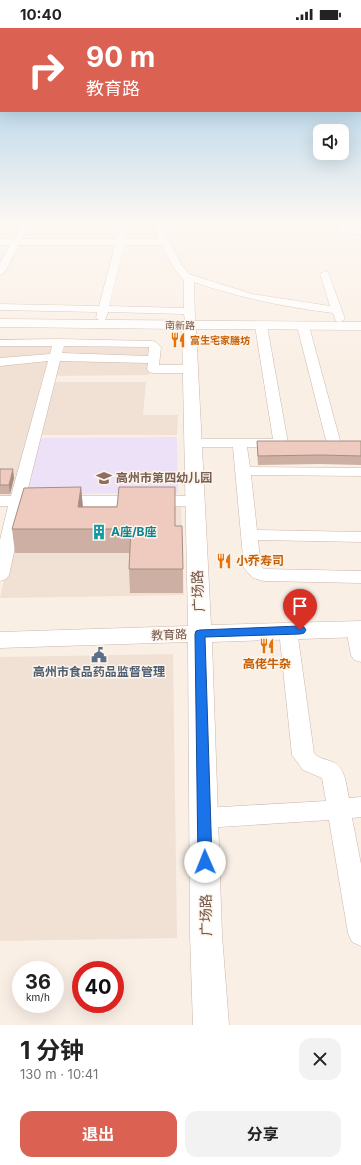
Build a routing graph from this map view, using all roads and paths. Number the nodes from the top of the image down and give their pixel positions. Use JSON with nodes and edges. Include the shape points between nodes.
{"nodes":[{"id":1,"x":113,"y":271,"type":"edge"},
{"id":2,"x":181,"y":271,"type":"edge"},
{"id":3,"x":325,"y":274,"type":"dead end"},
{"id":4,"x":186,"y":276,"type":"junction"},
{"id":5,"x":0,"y":307,"type":"edge"},
{"id":6,"x":103,"y":309,"type":"junction"},
{"id":7,"x":337,"y":310,"type":"junction"},
{"id":8,"x":190,"y":318,"type":"junction"},
{"id":9,"x":0,"y":323,"type":"edge"},
{"id":10,"x":100,"y":324,"type":"junction"},
{"id":11,"x":261,"y":326,"type":"junction"},
{"id":12,"x":303,"y":326,"type":"junction"},
{"id":13,"x":342,"y":326,"type":"junction"},
{"id":14,"x":361,"y":326,"type":"edge"},
{"id":15,"x":59,"y":342,"type":"junction"},
{"id":16,"x":0,"y":343,"type":"edge"},
{"id":17,"x":54,"y":358,"type":"junction"},
{"id":18,"x":153,"y":360,"type":"junction"},
{"id":19,"x":0,"y":362,"type":"edge"},
{"id":20,"x":191,"y":369,"type":"junction"},
{"id":21,"x":194,"y":443,"type":"junction"},
{"id":22,"x":240,"y":443,"type":"junction"},
{"id":23,"x":281,"y":443,"type":"junction"},
{"id":24,"x":295,"y":443,"type":"edge"},
{"id":25,"x":335,"y":444,"type":"edge"},
{"id":26,"x":243,"y":471,"type":"junction"},
{"id":27,"x":361,"y":472,"type":"edge"},
{"id":28,"x":0,"y":501,"type":"edge"},
{"id":29,"x":17,"y":501,"type":"junction"},
{"id":30,"x":194,"y":501,"type":"junction"},
{"id":31,"x":250,"y":535,"type":"junction"},
{"id":32,"x":361,"y":538,"type":"edge"},
{"id":33,"x":0,"y":575,"type":"edge"},
{"id":34,"x":361,"y":577,"type":"edge"},
{"id":35,"x":358,"y":629,"type":"edge"},
{"id":36,"x":288,"y":630,"type":"junction"},
{"id":37,"x":200,"y":634,"type":"junction"},
{"id":38,"x":0,"y":640,"type":"edge"},
{"id":39,"x":361,"y":655,"type":"edge"},
{"id":40,"x":361,"y":806,"type":"edge"},
{"id":41,"x":338,"y":809,"type":"junction"},
{"id":42,"x":204,"y":818,"type":"junction"},
{"id":43,"x":361,"y":933,"type":"edge"},
{"id":44,"x":211,"y":1025,"type":"edge"}],
"edges":[{"from":1,"to":6,"type":"street"},
{"from":2,"to":4,"type":"street"},
{"from":3,"to":7,"type":"street"},
{"from":4,"to":7,"type":"street","via":[[225,290]]},
{"from":4,"to":8,"type":"street","via":[[190,286]]},
{"from":5,"to":6,"type":"street"},
{"from":6,"to":8,"type":"street"},
{"from":6,"to":10,"type":"street"},
{"from":7,"to":13,"type":"street"},
{"from":8,"to":10,"type":"street","name":"南新路"},
{"from":8,"to":11,"type":"street","name":"南新路"},
{"from":8,"to":20,"type":"street","name":"广场路"},
{"from":9,"to":10,"type":"street","name":"南新路"},
{"from":11,"to":12,"type":"street","name":"南新路"},
{"from":11,"to":23,"type":"street"},
{"from":12,"to":13,"type":"street","name":"南新路"},
{"from":12,"to":25,"type":"street"},
{"from":13,"to":14,"type":"street","name":"南新路"},
{"from":15,"to":16,"type":"street"},
{"from":15,"to":17,"type":"street"},
{"from":15,"to":18,"type":"street","via":[[152,344],[155,347]]},
{"from":17,"to":18,"type":"street"},
{"from":17,"to":19,"type":"street"},
{"from":17,"to":29,"type":"street"},
{"from":18,"to":20,"type":"street","via":[[153,369]]},
{"from":20,"to":21,"type":"street","name":"广场路"},
{"from":21,"to":22,"type":"street"},
{"from":21,"to":30,"type":"street","name":"广场路"},
{"from":22,"to":23,"type":"street"},
{"from":22,"to":26,"type":"street"},
{"from":23,"to":24,"type":"street"},
{"from":26,"to":27,"type":"street"},
{"from":26,"to":31,"type":"street"},
{"from":28,"to":29,"type":"street"},
{"from":29,"to":30,"type":"street"},
{"from":29,"to":33,"type":"street"},
{"from":30,"to":37,"type":"street","name":"广场路"},
{"from":31,"to":32,"type":"street"},
{"from":31,"to":34,"type":"street","via":[[253,568],[259,574]]},
{"from":35,"to":36,"type":"street","name":"教育路"},
{"from":35,"to":39,"type":"street"},
{"from":36,"to":37,"type":"street","name":"教育路"},
{"from":36,"to":41,"type":"street","via":[[303,755],[311,765],[331,772]]},
{"from":37,"to":38,"type":"street","name":"教育路"},
{"from":37,"to":42,"type":"street","name":"广场路"},
{"from":40,"to":41,"type":"street"},
{"from":41,"to":42,"type":"street"},
{"from":41,"to":43,"type":"street"},
{"from":42,"to":44,"type":"street","name":"广场路"}]}
